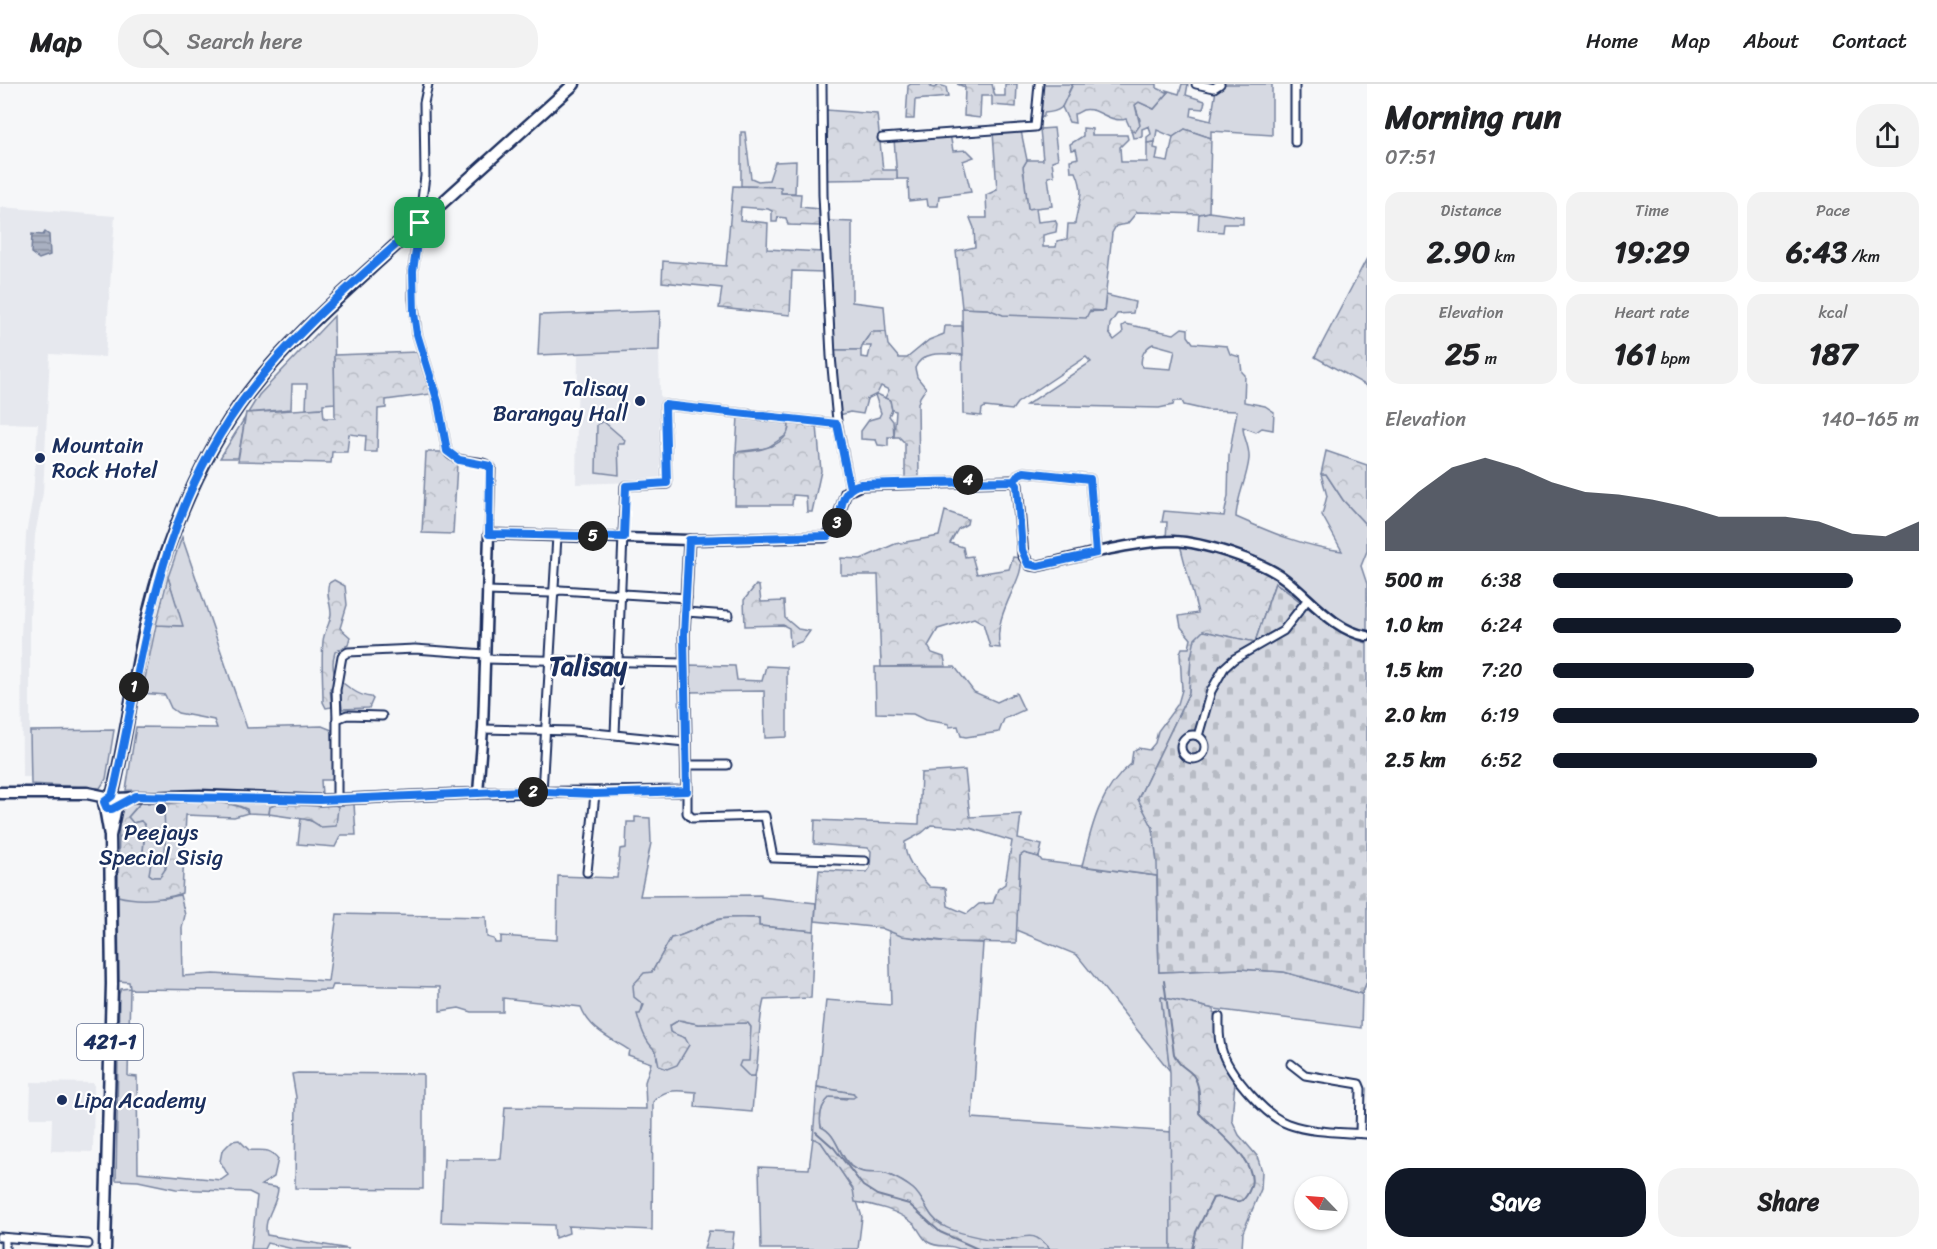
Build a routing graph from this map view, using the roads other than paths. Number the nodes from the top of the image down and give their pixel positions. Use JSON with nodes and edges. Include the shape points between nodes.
{"nodes":[{"id":1,"x":428,"y":84,"type":"edge"},
{"id":2,"x":574,"y":84,"type":"edge"},
{"id":3,"x":822,"y":84,"type":"edge"},
{"id":4,"x":1040,"y":84,"type":"edge"},
{"id":5,"x":1196,"y":84,"type":"edge"},
{"id":6,"x":1220,"y":84,"type":"edge"},
{"id":7,"x":1295,"y":84,"type":"edge"},
{"id":8,"x":882,"y":138,"type":"dead end"},
{"id":9,"x":1296,"y":141,"type":"dead end"},
{"id":10,"x":420,"y":223,"type":"junction"},
{"id":11,"x":837,"y":424,"type":"junction"},
{"id":12,"x":1014,"y":481,"type":"junction"},
{"id":13,"x":850,"y":488,"type":"junction"},
{"id":14,"x":489,"y":534,"type":"junction"},
{"id":15,"x":557,"y":536,"type":"junction"},
{"id":16,"x":624,"y":537,"type":"junction"},
{"id":17,"x":689,"y":540,"type":"junction"},
{"id":18,"x":1096,"y":553,"type":"junction"},
{"id":19,"x":487,"y":591,"type":"junction"},
{"id":20,"x":555,"y":592,"type":"junction"},
{"id":21,"x":621,"y":595,"type":"junction"},
{"id":22,"x":687,"y":598,"type":"junction"},
{"id":23,"x":1308,"y":599,"type":"junction"},
{"id":24,"x":686,"y":612,"type":"junction"},
{"id":25,"x":729,"y":615,"type":"dead end"},
{"id":26,"x":1367,"y":636,"type":"edge"},
{"id":27,"x":485,"y":656,"type":"junction"},
{"id":28,"x":551,"y":659,"type":"junction"},
{"id":29,"x":619,"y":662,"type":"junction"},
{"id":30,"x":684,"y":663,"type":"junction"},
{"id":31,"x":382,"y":716,"type":"dead end"},
{"id":32,"x":337,"y":719,"type":"junction"},
{"id":33,"x":483,"y":729,"type":"junction"},
{"id":34,"x":546,"y":730,"type":"junction"},
{"id":35,"x":615,"y":734,"type":"junction"},
{"id":36,"x":1198,"y":736,"type":"dead end"},
{"id":37,"x":685,"y":741,"type":"junction"},
{"id":38,"x":687,"y":765,"type":"junction"},
{"id":39,"x":727,"y":765,"type":"dead end"},
{"id":40,"x":687,"y":791,"type":"junction"},
{"id":41,"x":542,"y":792,"type":"junction"},
{"id":42,"x":0,"y":793,"type":"edge"},
{"id":43,"x":478,"y":793,"type":"junction"},
{"id":44,"x":595,"y":794,"type":"junction"},
{"id":45,"x":337,"y":799,"type":"junction"},
{"id":46,"x":111,"y":802,"type":"junction"},
{"id":47,"x":865,"y":861,"type":"dead end"},
{"id":48,"x":587,"y":872,"type":"dead end"},
{"id":49,"x":1219,"y":1017,"type":"dead end"},
{"id":50,"x":1291,"y":1064,"type":"dead end"},
{"id":51,"x":1363,"y":1133,"type":"edge"},
{"id":52,"x":3,"y":1238,"type":"edge"},
{"id":53,"x":36,"y":1240,"type":"junction"},
{"id":54,"x":88,"y":1244,"type":"dead end"},
{"id":55,"x":69,"y":1246,"type":"edge"},
{"id":56,"x":4,"y":1249,"type":"edge"},
{"id":57,"x":36,"y":1249,"type":"edge"},
{"id":58,"x":105,"y":1249,"type":"edge"}],
"edges":[{"from":1,"to":10,"type":"street"},
{"from":2,"to":10,"type":"main road"},
{"from":3,"to":11,"type":"street","via":[[823,195]]},
{"from":4,"to":8,"type":"street","via":[[1035,127]]},
{"from":5,"to":6,"type":"street","via":[[1212,88]]},
{"from":7,"to":9,"type":"street"},
{"from":10,"to":14,"type":"street","via":[[413,278],[417,334],[438,402],[447,451],[459,460],[490,466]]},
{"from":10,"to":46,"type":"main road","via":[[327,308],[269,368],[206,460],[175,530],[151,602]]},
{"from":11,"to":13,"type":"street"},
{"from":11,"to":16,"type":"street","via":[[665,405],[667,483],[626,486]]},
{"from":12,"to":13,"type":"street","via":[[861,484]]},
{"from":12,"to":18,"type":"street","via":[[1024,472],[1090,479]]},
{"from":12,"to":18,"type":"street","via":[[1023,555],[1028,564],[1038,566]]},
{"from":13,"to":17,"type":"street","via":[[835,528],[828,536]]},
{"from":14,"to":15,"type":"street"},
{"from":14,"to":19,"type":"street"},
{"from":15,"to":16,"type":"street"},
{"from":15,"to":20,"type":"street"},
{"from":16,"to":17,"type":"street"},
{"from":16,"to":21,"type":"street"},
{"from":17,"to":22,"type":"street"},
{"from":18,"to":23,"type":"street","via":[[1164,542],[1191,543],[1268,568]]},
{"from":19,"to":20,"type":"street"},
{"from":19,"to":27,"type":"street"},
{"from":20,"to":21,"type":"street"},
{"from":20,"to":28,"type":"street"},
{"from":21,"to":22,"type":"street"},
{"from":21,"to":29,"type":"street"},
{"from":22,"to":24,"type":"street"},
{"from":23,"to":26,"type":"street","via":[[1346,629]]},
{"from":23,"to":36,"type":"street","via":[[1283,631],[1224,668],[1211,691]]},
{"from":24,"to":25,"type":"street"},
{"from":24,"to":30,"type":"street"},
{"from":27,"to":28,"type":"street"},
{"from":27,"to":32,"type":"street","via":[[415,649],[348,652],[342,656],[336,690]]},
{"from":27,"to":33,"type":"street"},
{"from":28,"to":29,"type":"street"},
{"from":28,"to":34,"type":"street"},
{"from":29,"to":30,"type":"street"},
{"from":29,"to":35,"type":"street"},
{"from":30,"to":37,"type":"street"},
{"from":31,"to":32,"type":"street"},
{"from":32,"to":45,"type":"street"},
{"from":33,"to":34,"type":"street"},
{"from":33,"to":43,"type":"street"},
{"from":34,"to":35,"type":"street"},
{"from":34,"to":41,"type":"street"},
{"from":35,"to":37,"type":"street"},
{"from":37,"to":38,"type":"street"},
{"from":38,"to":39,"type":"street"},
{"from":38,"to":40,"type":"street"},
{"from":40,"to":44,"type":"street"},
{"from":40,"to":47,"type":"street","via":[[687,813],[692,818],[765,816],[773,858]]},
{"from":41,"to":43,"type":"street"},
{"from":41,"to":44,"type":"street"},
{"from":42,"to":46,"type":"main road","via":[[78,794]]},
{"from":43,"to":45,"type":"street"},
{"from":44,"to":48,"type":"street"},
{"from":45,"to":46,"type":"street","via":[[136,796]]},
{"from":46,"to":58,"type":"main road","number":"421-1"},
{"from":49,"to":51,"type":"street","via":[[1220,1044],[1228,1065],[1276,1116],[1290,1125]]},
{"from":50,"to":51,"type":"street","via":[[1305,1075],[1359,1084]]},
{"from":52,"to":53,"type":"street"},
{"from":52,"to":56,"type":"street"},
{"from":53,"to":55,"type":"street"},
{"from":53,"to":57,"type":"street"},
{"from":54,"to":55,"type":"street"}]}
